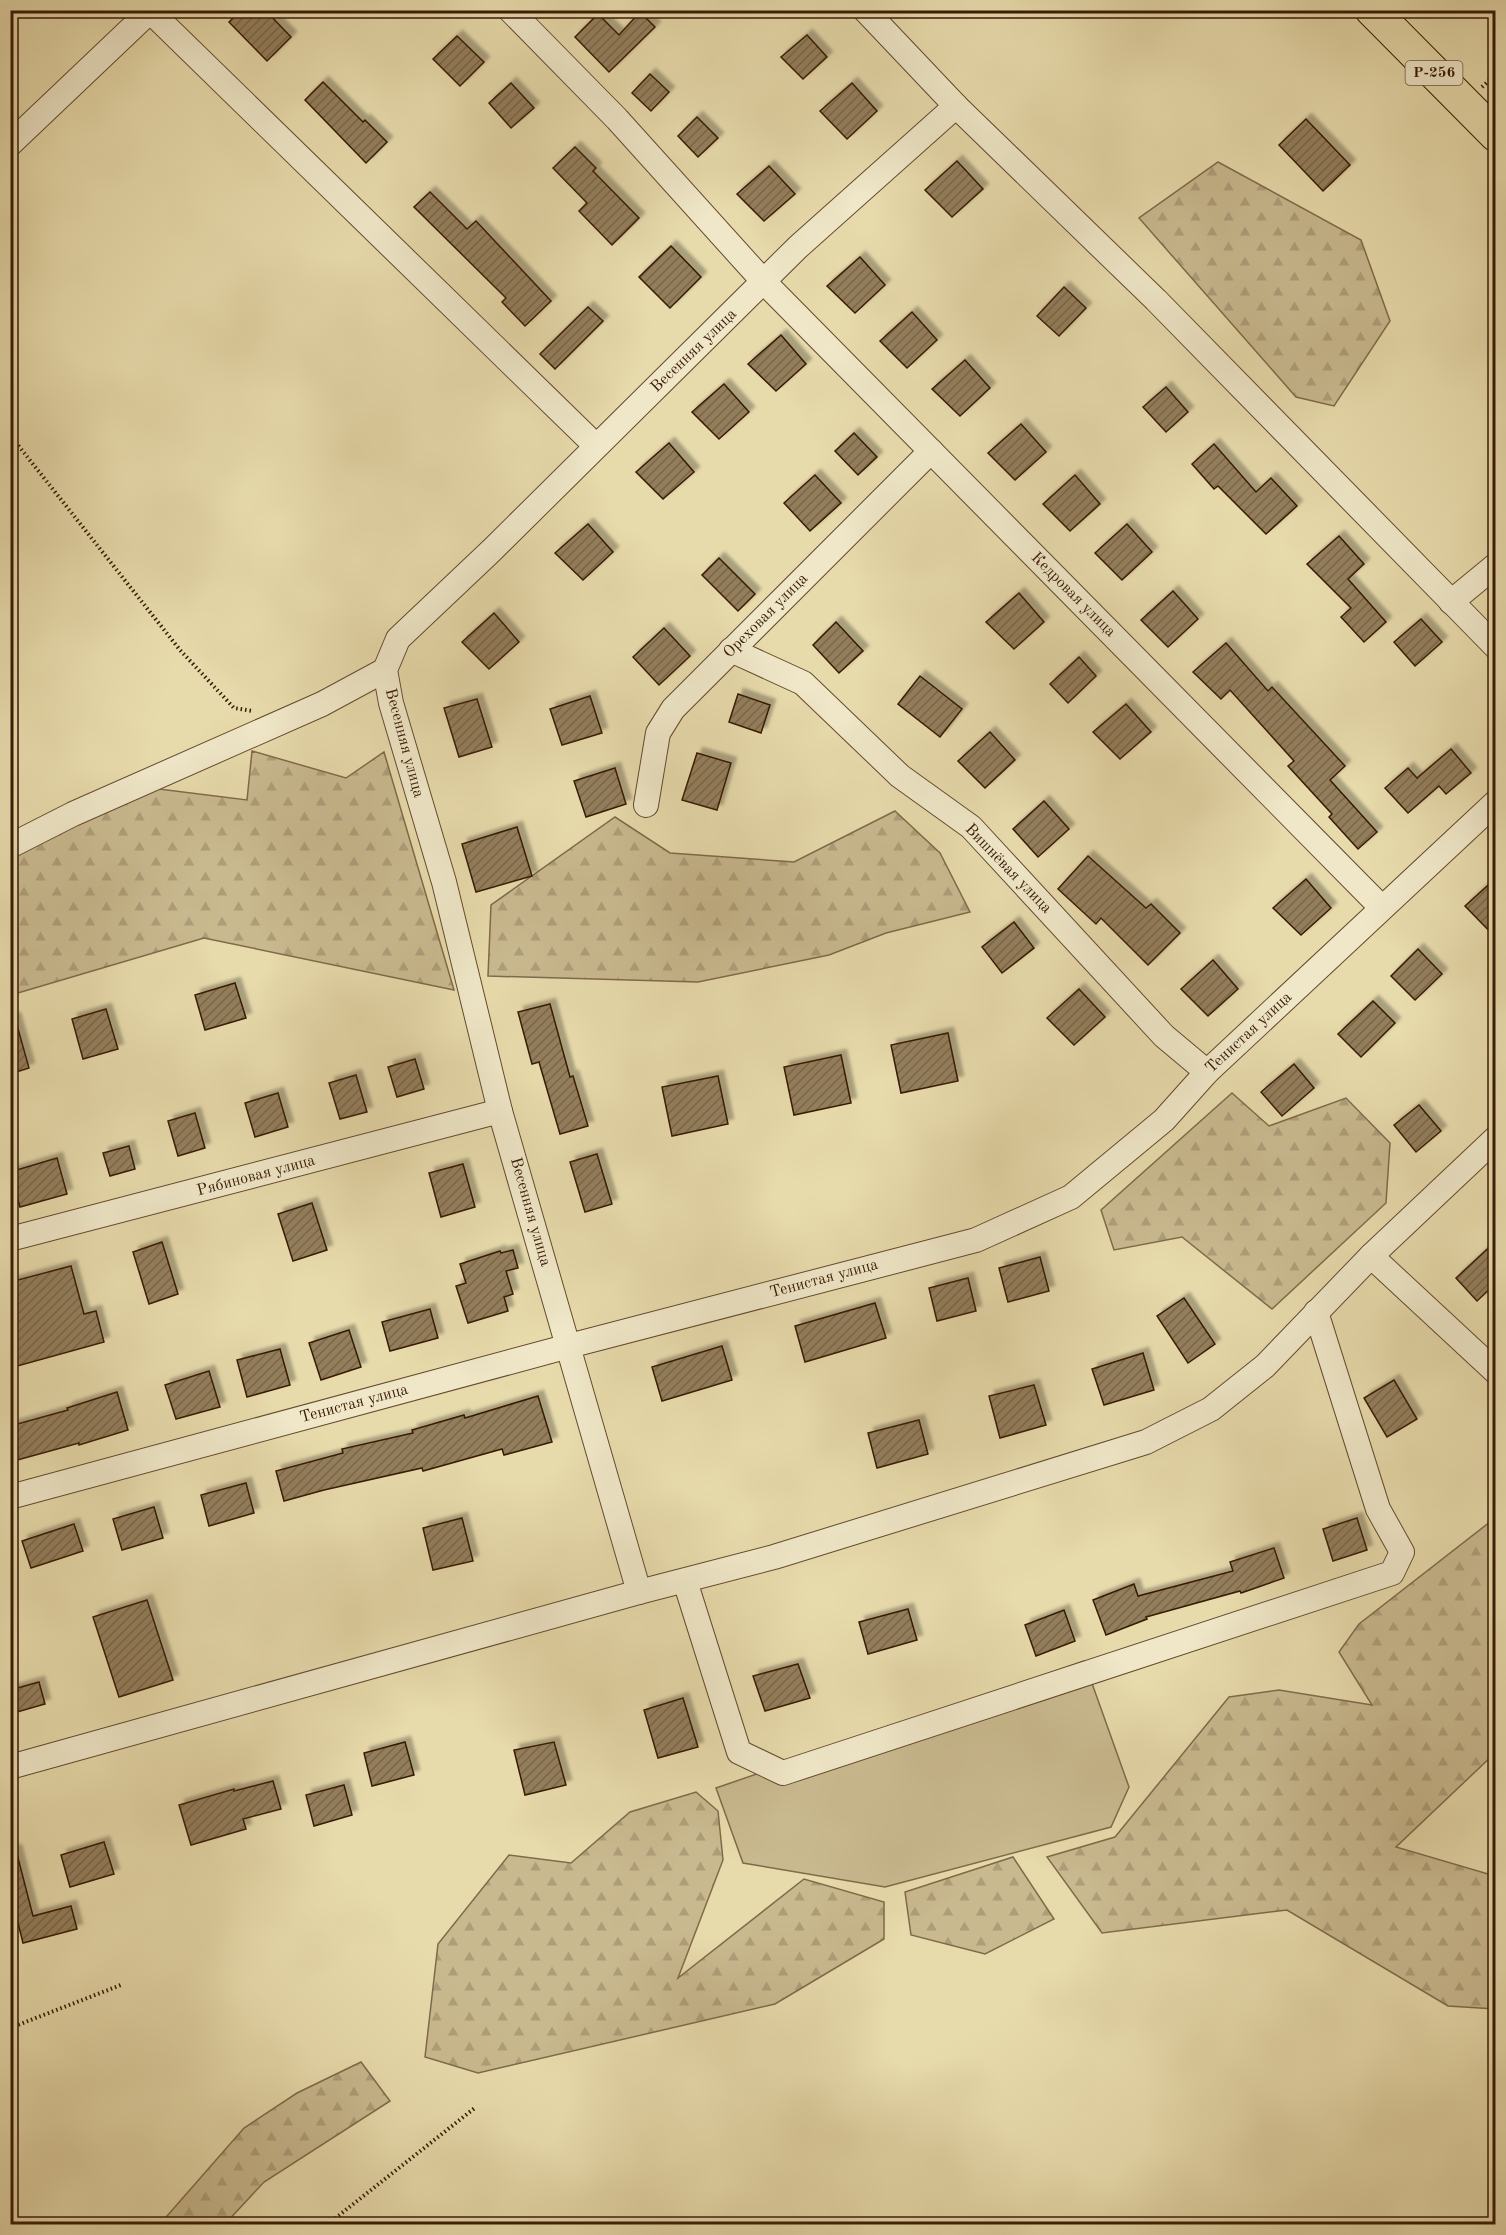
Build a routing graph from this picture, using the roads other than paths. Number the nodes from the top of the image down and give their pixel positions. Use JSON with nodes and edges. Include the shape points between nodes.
{"nodes":[{"id":1,"x":510,"y":10,"type":"edge"},
{"id":2,"x":865,"y":10,"type":"edge"},
{"id":3,"x":1372,"y":10,"type":"edge"},
{"id":4,"x":150,"y":11,"type":"edge"},
{"id":5,"x":956,"y":106,"type":"junction"},
{"id":6,"x":1496,"y":135,"type":"edge"},
{"id":7,"x":10,"y":144,"type":"edge"},
{"id":8,"x":764,"y":282,"type":"junction"},
{"id":9,"x":596,"y":446,"type":"junction"},
{"id":10,"x":931,"y":451,"type":"junction"},
{"id":11,"x":1496,"y":565,"type":"edge"},
{"id":12,"x":1451,"y":602,"type":"junction"},
{"id":13,"x":1496,"y":647,"type":"edge"},
{"id":14,"x":731,"y":650,"type":"junction"},
{"id":15,"x":385,"y":670,"type":"junction"},
{"id":16,"x":1496,"y":802,"type":"edge"},
{"id":17,"x":646,"y":805,"type":"dead end"},
{"id":18,"x":10,"y":846,"type":"edge"},
{"id":19,"x":1382,"y":908,"type":"junction"},
{"id":20,"x":1207,"y":1072,"type":"junction"},
{"id":21,"x":500,"y":1112,"type":"junction"},
{"id":22,"x":1496,"y":1138,"type":"edge"},
{"id":23,"x":10,"y":1239,"type":"edge"},
{"id":24,"x":1371,"y":1256,"type":"junction"},
{"id":25,"x":1316,"y":1312,"type":"junction"},
{"id":26,"x":569,"y":1346,"type":"junction"},
{"id":27,"x":1496,"y":1372,"type":"edge"},
{"id":28,"x":10,"y":1497,"type":"edge"},
{"id":29,"x":685,"y":1581,"type":"junction"},
{"id":30,"x":639,"y":1592,"type":"junction"},
{"id":31,"x":10,"y":1767,"type":"edge"}],
"edges":[{"from":1,"to":8,"type":"street","name":"Кедровая улица","via":[[617,119]]},
{"from":2,"to":5,"type":"street"},
{"from":3,"to":6,"type":"highway","number":"Р-256"},
{"from":4,"to":7,"type":"street"},
{"from":4,"to":9,"type":"street"},
{"from":5,"to":8,"type":"street","name":"Весенняя улица"},
{"from":5,"to":12,"type":"street","via":[[1164,308]]},
{"from":8,"to":9,"type":"street","name":"Весенняя улица"},
{"from":8,"to":10,"type":"street","name":"Кедровая улица"},
{"from":9,"to":15,"type":"street","name":"Весенняя улица","via":[[398,639]]},
{"from":10,"to":14,"type":"street","name":"Ореховая улица"},
{"from":10,"to":19,"type":"street","name":"Кедровая улица"},
{"from":11,"to":12,"type":"street"},
{"from":12,"to":13,"type":"street"},
{"from":14,"to":17,"type":"street","name":"Ореховая улица","via":[[673,709],[658,733]]},
{"from":14,"to":20,"type":"street","name":"Вишнёвая улица","via":[[803,683],[900,776],[971,827],[1164,1036]]},
{"from":15,"to":18,"type":"street","via":[[322,704],[73,814]]},
{"from":15,"to":21,"type":"street","name":"Весенняя улица","via":[[391,703],[444,882]]},
{"from":16,"to":19,"type":"street","name":"Тенистая улица"},
{"from":19,"to":20,"type":"street","name":"Тенистая улица"},
{"from":20,"to":26,"type":"street","name":"Тенистая улица","via":[[1164,1120],[1071,1197],[976,1240]]},
{"from":21,"to":23,"type":"street","name":"Рябиновая улица"},
{"from":21,"to":26,"type":"street","name":"Весенняя улица"},
{"from":22,"to":24,"type":"street"},
{"from":24,"to":25,"type":"street"},
{"from":24,"to":27,"type":"street"},
{"from":25,"to":29,"type":"street","via":[[1265,1366],[1211,1409],[1146,1442]]},
{"from":25,"to":29,"type":"street","via":[[1378,1509],[1402,1551],[1392,1573],[783,1773],[739,1752]]},
{"from":26,"to":28,"type":"street","name":"Тенистая улица"},
{"from":26,"to":30,"type":"street","name":"Весенняя улица"},
{"from":29,"to":30,"type":"street"},
{"from":30,"to":31,"type":"street"}]}
